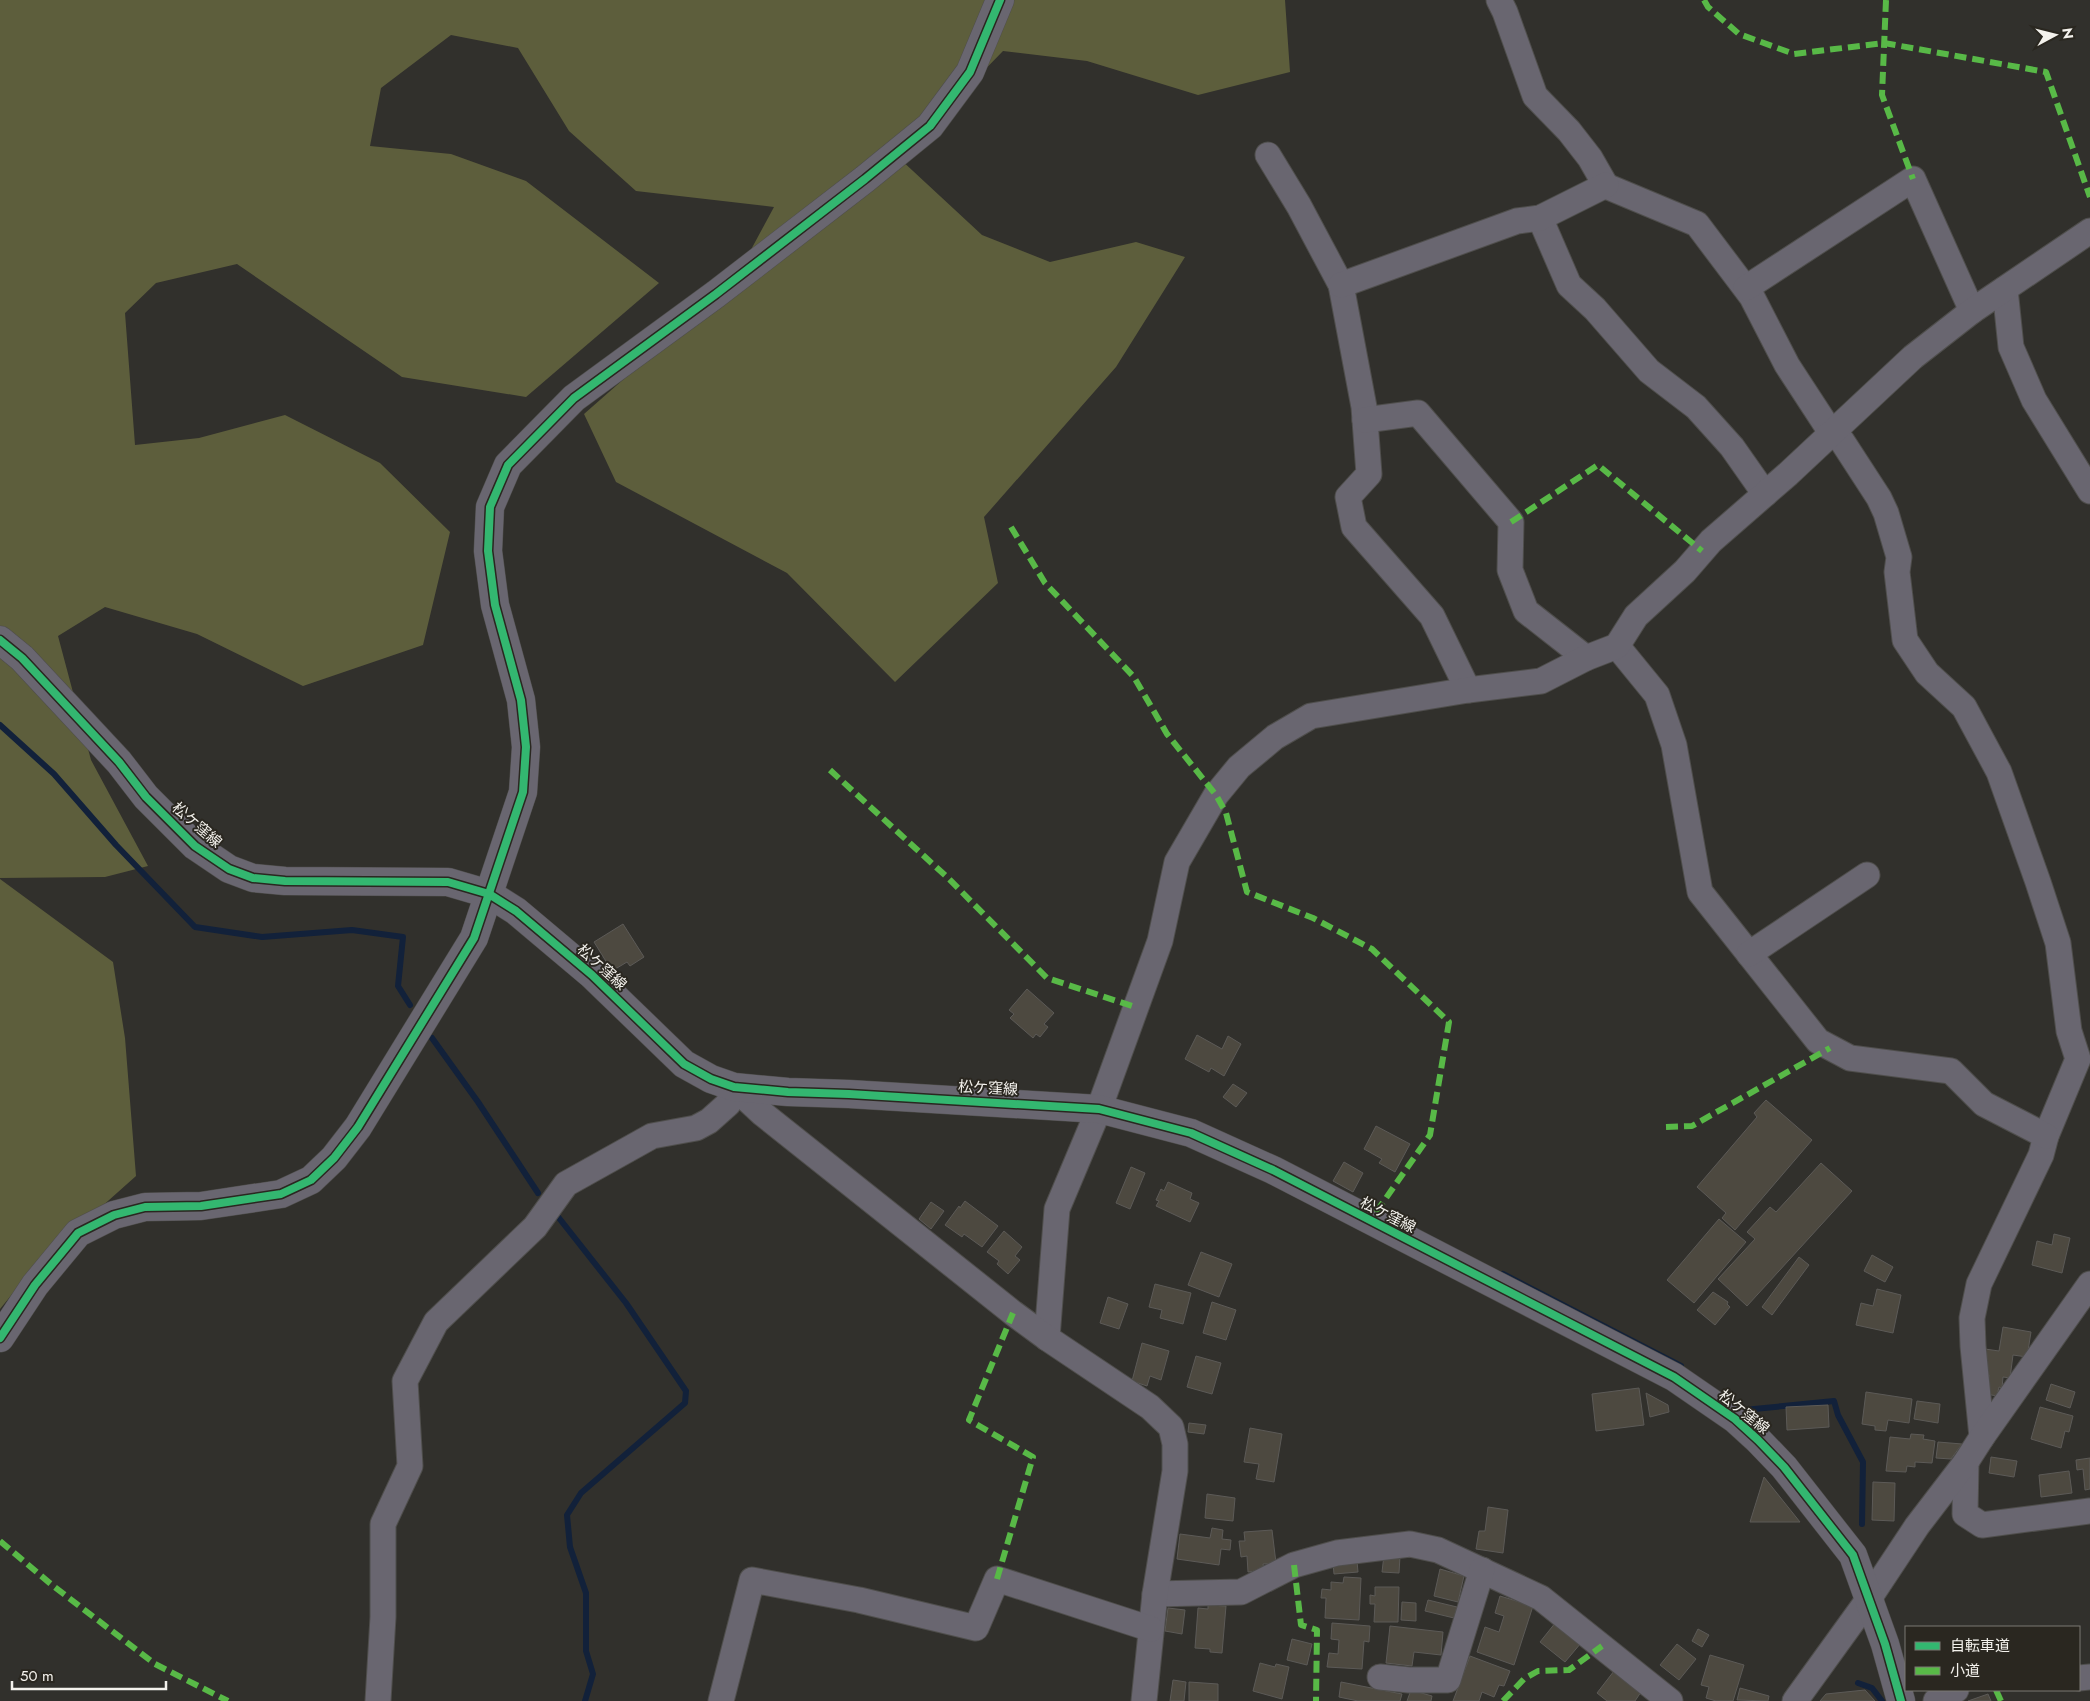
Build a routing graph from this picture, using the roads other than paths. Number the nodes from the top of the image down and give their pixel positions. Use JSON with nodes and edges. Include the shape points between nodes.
{"nodes":[{"id":1,"x":1000,"y":0,"type":"edge"},
{"id":2,"x":1499,"y":0,"type":"edge"},
{"id":3,"x":1268,"y":156,"type":"dead end"},
{"id":4,"x":1606,"y":186,"type":"junction"},
{"id":5,"x":1540,"y":218,"type":"junction"},
{"id":6,"x":2090,"y":230,"type":"edge"},
{"id":7,"x":1340,"y":285,"type":"junction"},
{"id":8,"x":1746,"y":288,"type":"junction"},
{"id":9,"x":2005,"y":289,"type":"junction"},
{"id":10,"x":1972,"y":311,"type":"junction"},
{"id":11,"x":1365,"y":420,"type":"junction"},
{"id":12,"x":1832,"y":434,"type":"junction"},
{"id":13,"x":2090,"y":491,"type":"edge"},
{"id":14,"x":1765,"y":494,"type":"junction"},
{"id":15,"x":0,"y":640,"type":"edge"},
{"id":16,"x":1617,"y":646,"type":"junction"},
{"id":17,"x":1586,"y":658,"type":"junction"},
{"id":18,"x":1468,"y":690,"type":"junction"},
{"id":19,"x":1867,"y":875,"type":"dead end"},
{"id":20,"x":489,"y":894,"type":"junction"},
{"id":21,"x":1749,"y":954,"type":"junction"},
{"id":22,"x":2084,"y":1059,"type":"edge"},
{"id":23,"x":734,"y":1087,"type":"junction"},
{"id":24,"x":1098,"y":1109,"type":"junction"},
{"id":25,"x":2046,"y":1136,"type":"junction"},
{"id":26,"x":2090,"y":1284,"type":"edge"},
{"id":27,"x":0,"y":1338,"type":"edge"},
{"id":28,"x":1047,"y":1338,"type":"junction"},
{"id":29,"x":1982,"y":1437,"type":"junction"},
{"id":30,"x":1966,"y":1462,"type":"junction"},
{"id":31,"x":2090,"y":1511,"type":"edge"},
{"id":32,"x":1482,"y":1570,"type":"junction"},
{"id":33,"x":1155,"y":1594,"type":"junction"},
{"id":34,"x":1868,"y":1600,"type":"junction"},
{"id":35,"x":1151,"y":1629,"type":"junction"},
{"id":36,"x":1380,"y":1677,"type":"dead end"},
{"id":37,"x":1954,"y":1691,"type":"edge"},
{"id":38,"x":378,"y":1701,"type":"edge"},
{"id":39,"x":721,"y":1701,"type":"edge"},
{"id":40,"x":1144,"y":1701,"type":"edge"},
{"id":41,"x":1670,"y":1701,"type":"edge"},
{"id":42,"x":1795,"y":1701,"type":"edge"},
{"id":43,"x":1901,"y":1701,"type":"edge"},
{"id":44,"x":1936,"y":1701,"type":"edge"}],
"edges":[{"from":1,"to":20,"type":"street","via":[[970,72],[930,126],[716,294],[574,398],[508,465],[490,507],[488,551],[495,605],[521,700],[526,747],[523,792]]},
{"from":2,"to":4,"type":"street","via":[[1535,96],[1569,131]]},
{"from":3,"to":7,"type":"street","via":[[1299,206]]},
{"from":4,"to":5,"type":"street"},
{"from":4,"to":8,"type":"street","via":[[1697,224]]},
{"from":5,"to":7,"type":"street","via":[[1517,221]]},
{"from":5,"to":14,"type":"street","via":[[1570,285],[1649,371],[1696,407],[1732,447]]},
{"from":6,"to":9,"type":"street"},
{"from":7,"to":11,"type":"street"},
{"from":8,"to":10,"type":"street","via":[[1913,180]]},
{"from":8,"to":12,"type":"street","via":[[1787,365]]},
{"from":9,"to":10,"type":"street"},
{"from":9,"to":13,"type":"street","via":[[2011,347],[2034,400]]},
{"from":10,"to":12,"type":"street","via":[[1913,357]]},
{"from":11,"to":17,"type":"street","via":[[1418,413],[1511,522],[1510,570],[1526,611]]},
{"from":11,"to":18,"type":"street","via":[[1369,474],[1348,497],[1354,527],[1432,616]]},
{"from":12,"to":14,"type":"street"},
{"from":12,"to":22,"type":"street","via":[[1842,441],[1886,513],[1900,557],[1897,572],[1906,640],[1927,673],[1964,707],[1999,772],[2058,943],[2069,1031]]},
{"from":14,"to":16,"type":"street","via":[[1711,541],[1685,571],[1636,616]]},
{"from":15,"to":20,"type":"street","name":"松ケ窪線","via":[[22,658],[119,762],[146,797],[195,846],[229,869],[253,878],[285,881],[448,882]]},
{"from":16,"to":17,"type":"street"},
{"from":16,"to":21,"type":"street","via":[[1657,695],[1671,737],[1700,892]]},
{"from":17,"to":18,"type":"street","via":[[1541,681]]},
{"from":18,"to":24,"type":"street","via":[[1311,716],[1275,737],[1239,767],[1216,795],[1177,862],[1160,940]]},
{"from":19,"to":21,"type":"street"},
{"from":20,"to":23,"type":"street","name":"松ケ窪線","via":[[516,911],[592,975],[684,1064]]},
{"from":20,"to":27,"type":"street","via":[[474,938],[358,1127],[334,1158],[311,1180],[281,1194],[201,1206],[145,1207],[114,1215],[78,1233],[35,1285]]},
{"from":21,"to":25,"type":"street","via":[[1818,1041],[1850,1058],[1951,1071],[1984,1104]]},
{"from":22,"to":25,"type":"street"},
{"from":23,"to":24,"type":"street","name":"松ケ窪線"},
{"from":23,"to":28,"type":"street","via":[[762,1114]]},
{"from":23,"to":38,"type":"street","via":[[728,1104],[709,1121],[696,1128],[652,1136],[566,1184],[535,1227],[436,1322],[405,1381],[410,1466],[382,1524],[383,1617]]},
{"from":24,"to":28,"type":"street","via":[[1057,1209]]},
{"from":24,"to":34,"type":"street","name":"松ケ窪線","via":[[1191,1132],[1273,1170],[1674,1377],[1735,1420],[1784,1467],[1853,1555]]},
{"from":25,"to":29,"type":"street","via":[[1979,1284],[1972,1318],[1972,1346]]},
{"from":26,"to":29,"type":"street"},
{"from":28,"to":33,"type":"street","via":[[1150,1407],[1171,1427],[1175,1471]]},
{"from":29,"to":30,"type":"street"},
{"from":30,"to":31,"type":"street","via":[[1965,1514],[1982,1524]]},
{"from":30,"to":34,"type":"street","via":[[1917,1526]]},
{"from":32,"to":33,"type":"street","via":[[1438,1550],[1410,1544],[1329,1556],[1294,1566],[1241,1592]]},
{"from":32,"to":36,"type":"street","via":[[1448,1680]]},
{"from":32,"to":41,"type":"street","via":[[1541,1598]]},
{"from":33,"to":35,"type":"street"},
{"from":34,"to":42,"type":"street"},
{"from":34,"to":43,"type":"street","name":"松ケ窪線","via":[[1890,1659]]},
{"from":35,"to":39,"type":"street","via":[[997,1580],[976,1628],[859,1600],[752,1580]]},
{"from":35,"to":40,"type":"street"},
{"from":37,"to":44,"type":"street"}]}
